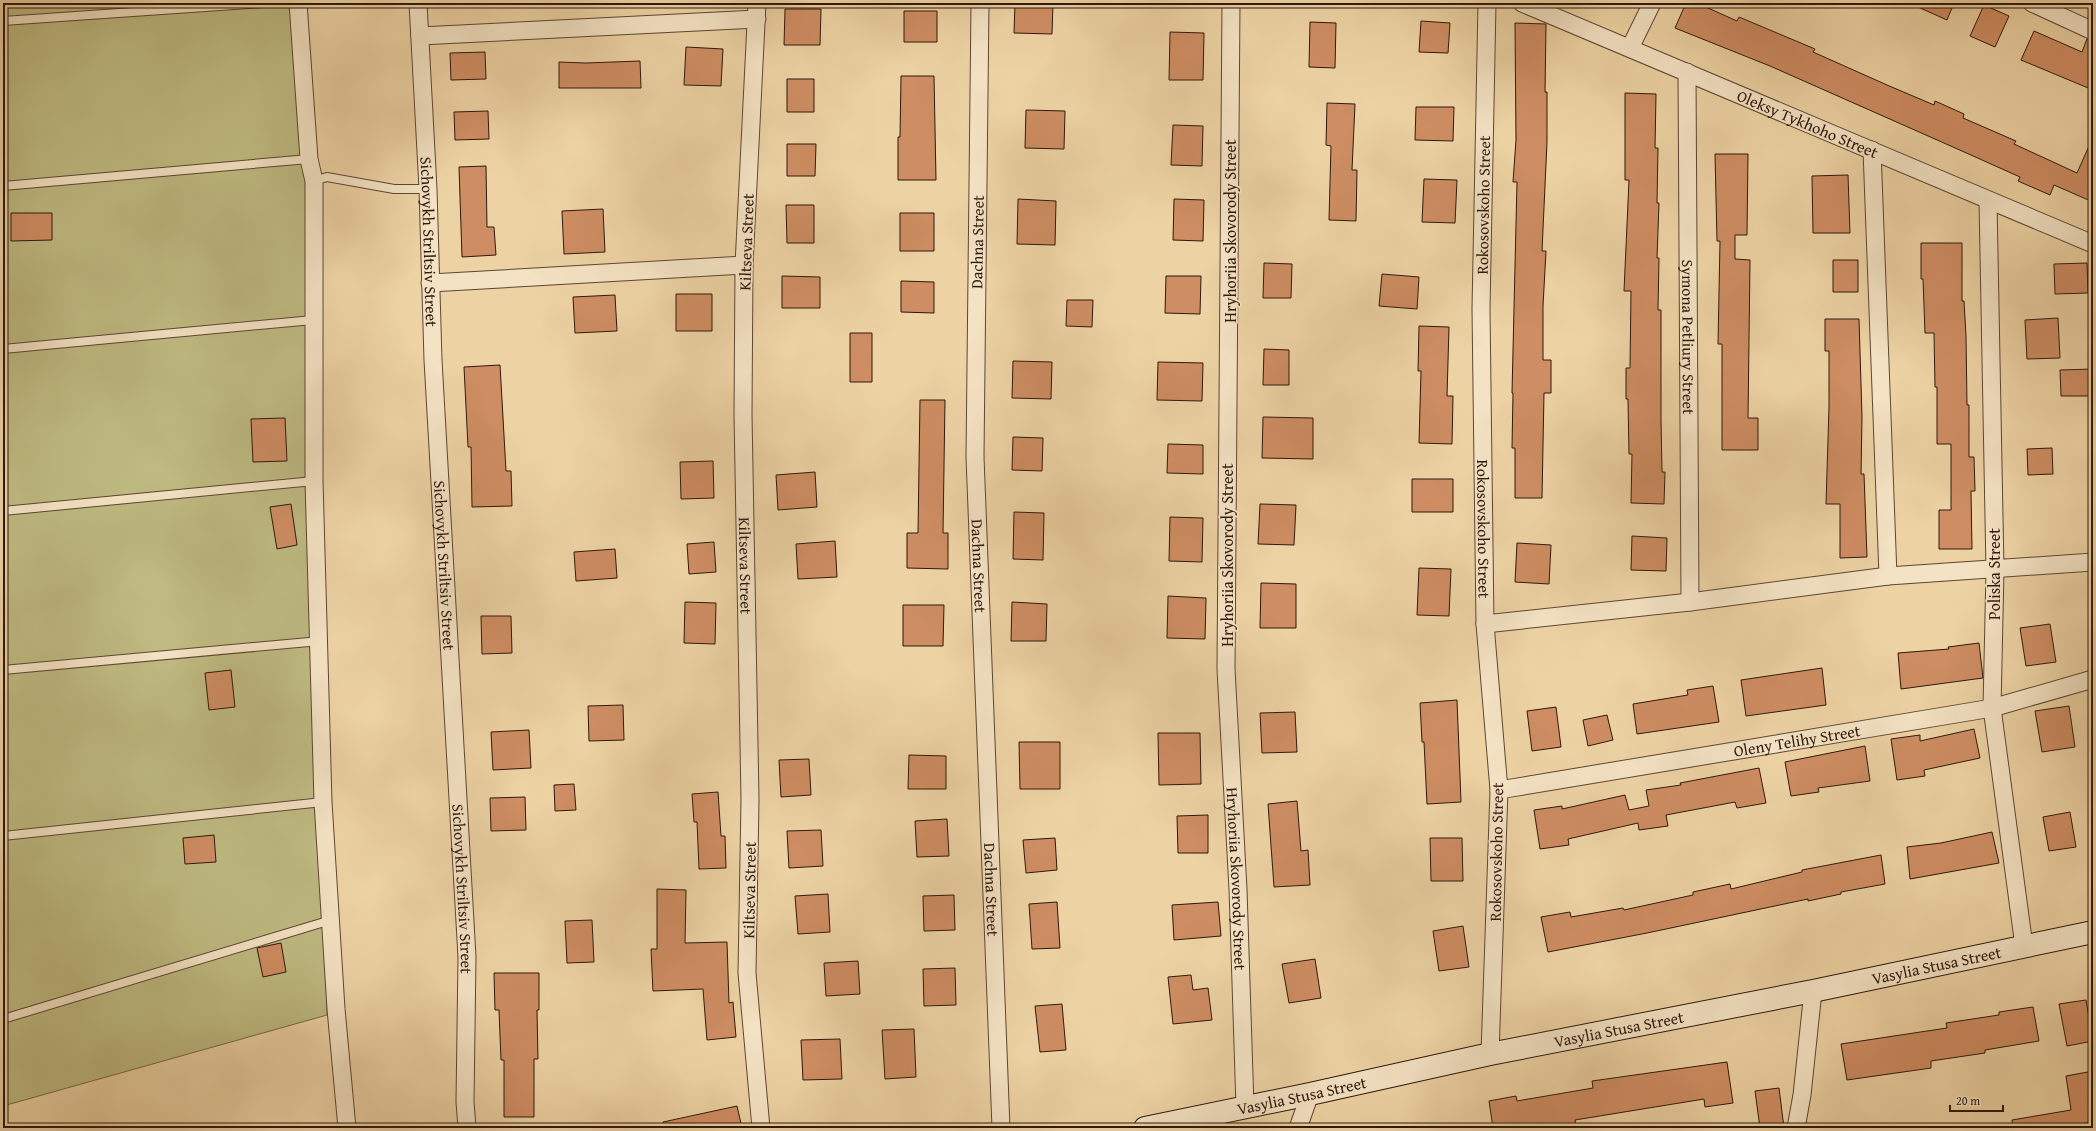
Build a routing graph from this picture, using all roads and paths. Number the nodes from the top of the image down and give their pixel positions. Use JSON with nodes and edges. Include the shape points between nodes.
{"nodes":[{"id":1,"x":264,"y":3,"type":"edge"},
{"id":2,"x":298,"y":3,"type":"edge"},
{"id":3,"x":418,"y":3,"type":"edge"},
{"id":4,"x":980,"y":3,"type":"edge"},
{"id":5,"x":1231,"y":3,"type":"edge"},
{"id":6,"x":1487,"y":3,"type":"edge"},
{"id":7,"x":1522,"y":3,"type":"edge"},
{"id":8,"x":1652,"y":3,"type":"edge"},
{"id":9,"x":2032,"y":3,"type":"edge"},
{"id":10,"x":757,"y":11,"type":"edge"},
{"id":11,"x":3,"y":21,"type":"edge"},
{"id":12,"x":2093,"y":31,"type":"edge"},
{"id":13,"x":420,"y":36,"type":"junction"},
{"id":14,"x":1630,"y":48,"type":"junction"},
{"id":15,"x":1687,"y":72,"type":"junction"},
{"id":16,"x":1872,"y":150,"type":"junction"},
{"id":17,"x":309,"y":158,"type":"junction"},
{"id":18,"x":314,"y":181,"type":"junction"},
{"id":19,"x":3,"y":186,"type":"edge"},
{"id":20,"x":428,"y":189,"type":"junction"},
{"id":21,"x":1988,"y":201,"type":"junction"},
{"id":22,"x":2093,"y":244,"type":"edge"},
{"id":23,"x":744,"y":265,"type":"junction"},
{"id":24,"x":430,"y":283,"type":"junction"},
{"id":25,"x":313,"y":320,"type":"junction"},
{"id":26,"x":3,"y":349,"type":"edge"},
{"id":27,"x":314,"y":481,"type":"junction"},
{"id":28,"x":3,"y":511,"type":"edge"},
{"id":29,"x":2093,"y":562,"type":"edge"},
{"id":30,"x":1995,"y":570,"type":"junction"},
{"id":31,"x":1888,"y":576,"type":"junction"},
{"id":32,"x":1690,"y":602,"type":"junction"},
{"id":33,"x":1485,"y":624,"type":"junction"},
{"id":34,"x":320,"y":641,"type":"junction"},
{"id":35,"x":3,"y":670,"type":"edge"},
{"id":36,"x":2093,"y":679,"type":"edge"},
{"id":37,"x":1992,"y":708,"type":"junction"},
{"id":38,"x":1498,"y":790,"type":"junction"},
{"id":39,"x":323,"y":802,"type":"junction"},
{"id":40,"x":3,"y":836,"type":"edge"},
{"id":41,"x":332,"y":920,"type":"junction"},
{"id":42,"x":2093,"y":932,"type":"edge"},
{"id":43,"x":2024,"y":946,"type":"junction"},
{"id":44,"x":1813,"y":991,"type":"junction"},
{"id":45,"x":3,"y":1020,"type":"edge"},
{"id":46,"x":1490,"y":1054,"type":"junction"},
{"id":47,"x":1310,"y":1094,"type":"junction"},
{"id":48,"x":1245,"y":1107,"type":"junction"},
{"id":49,"x":347,"y":1128,"type":"edge"},
{"id":50,"x":467,"y":1128,"type":"edge"},
{"id":51,"x":761,"y":1128,"type":"edge"},
{"id":52,"x":1001,"y":1128,"type":"edge"},
{"id":53,"x":1145,"y":1128,"type":"edge"},
{"id":54,"x":1298,"y":1128,"type":"edge"},
{"id":55,"x":1796,"y":1128,"type":"edge"}],
"edges":[{"from":1,"to":11,"type":"lane"},
{"from":2,"to":17,"type":"street"},
{"from":3,"to":13,"type":"street","name":"Sichovykh Striltsiv Street"},
{"from":4,"to":52,"type":"street","name":"Dachna Street","via":[[975,457]]},
{"from":5,"to":48,"type":"street","name":"Hryhoriia Skovorody Street","via":[[1226,669],[1238,889]]},
{"from":6,"to":33,"type":"street","name":"Rokosovskoho Street","via":[[1481,309]]},
{"from":7,"to":14,"type":"street","name":"Oleksy Tykhoho Street"},
{"from":8,"to":14,"type":"street"},
{"from":9,"to":12,"type":"street"},
{"from":10,"to":13,"type":"street"},
{"from":10,"to":23,"type":"street","name":"Kiltseva Street"},
{"from":13,"to":20,"type":"street","name":"Sichovykh Striltsiv Street"},
{"from":14,"to":15,"type":"street","name":"Oleksy Tykhoho Street"},
{"from":15,"to":16,"type":"street","name":"Oleksy Tykhoho Street"},
{"from":15,"to":32,"type":"street","name":"Symona Petliury Street"},
{"from":16,"to":21,"type":"street","name":"Oleksy Tykhoho Street"},
{"from":16,"to":31,"type":"street"},
{"from":17,"to":18,"type":"street"},
{"from":17,"to":19,"type":"lane"},
{"from":18,"to":20,"type":"lane","via":[[327,177],[394,189]]},
{"from":18,"to":25,"type":"street"},
{"from":20,"to":24,"type":"street","name":"Sichovykh Striltsiv Street"},
{"from":21,"to":22,"type":"street","name":"Oleksy Tykhoho Street"},
{"from":21,"to":30,"type":"street","name":"Poliska Street"},
{"from":23,"to":24,"type":"street"},
{"from":23,"to":51,"type":"street","name":"Kiltseva Street","via":[[743,415],[750,799],[747,973]]},
{"from":24,"to":50,"type":"street","name":"Sichovykh Striltsiv Street","via":[[467,957]]},
{"from":25,"to":26,"type":"lane"},
{"from":25,"to":27,"type":"street"},
{"from":27,"to":28,"type":"lane"},
{"from":27,"to":34,"type":"street"},
{"from":29,"to":30,"type":"street"},
{"from":30,"to":31,"type":"street"},
{"from":30,"to":37,"type":"street","name":"Poliska Street"},
{"from":31,"to":32,"type":"street"},
{"from":32,"to":33,"type":"street"},
{"from":33,"to":38,"type":"street","name":"Rokosovskoho Street"},
{"from":34,"to":35,"type":"lane"},
{"from":34,"to":39,"type":"street"},
{"from":36,"to":37,"type":"street","name":"Oleny Telihy Street"},
{"from":37,"to":38,"type":"street","name":"Oleny Telihy Street"},
{"from":37,"to":43,"type":"street","name":"Poliska Street"},
{"from":38,"to":46,"type":"street","name":"Rokosovskoho Street"},
{"from":39,"to":40,"type":"lane"},
{"from":39,"to":41,"type":"street"},
{"from":41,"to":45,"type":"lane"},
{"from":41,"to":49,"type":"street","via":[[336,1009]]},
{"from":42,"to":43,"type":"street","name":"Vasylia Stusa Street"},
{"from":43,"to":44,"type":"street","name":"Vasylia Stusa Street"},
{"from":44,"to":46,"type":"street","name":"Vasylia Stusa Street"},
{"from":44,"to":55,"type":"street"},
{"from":46,"to":47,"type":"street","name":"Vasylia Stusa Street"},
{"from":47,"to":48,"type":"street","name":"Vasylia Stusa Street"},
{"from":47,"to":54,"type":"street"},
{"from":48,"to":53,"type":"street","name":"Vasylia Stusa Street"}]}
